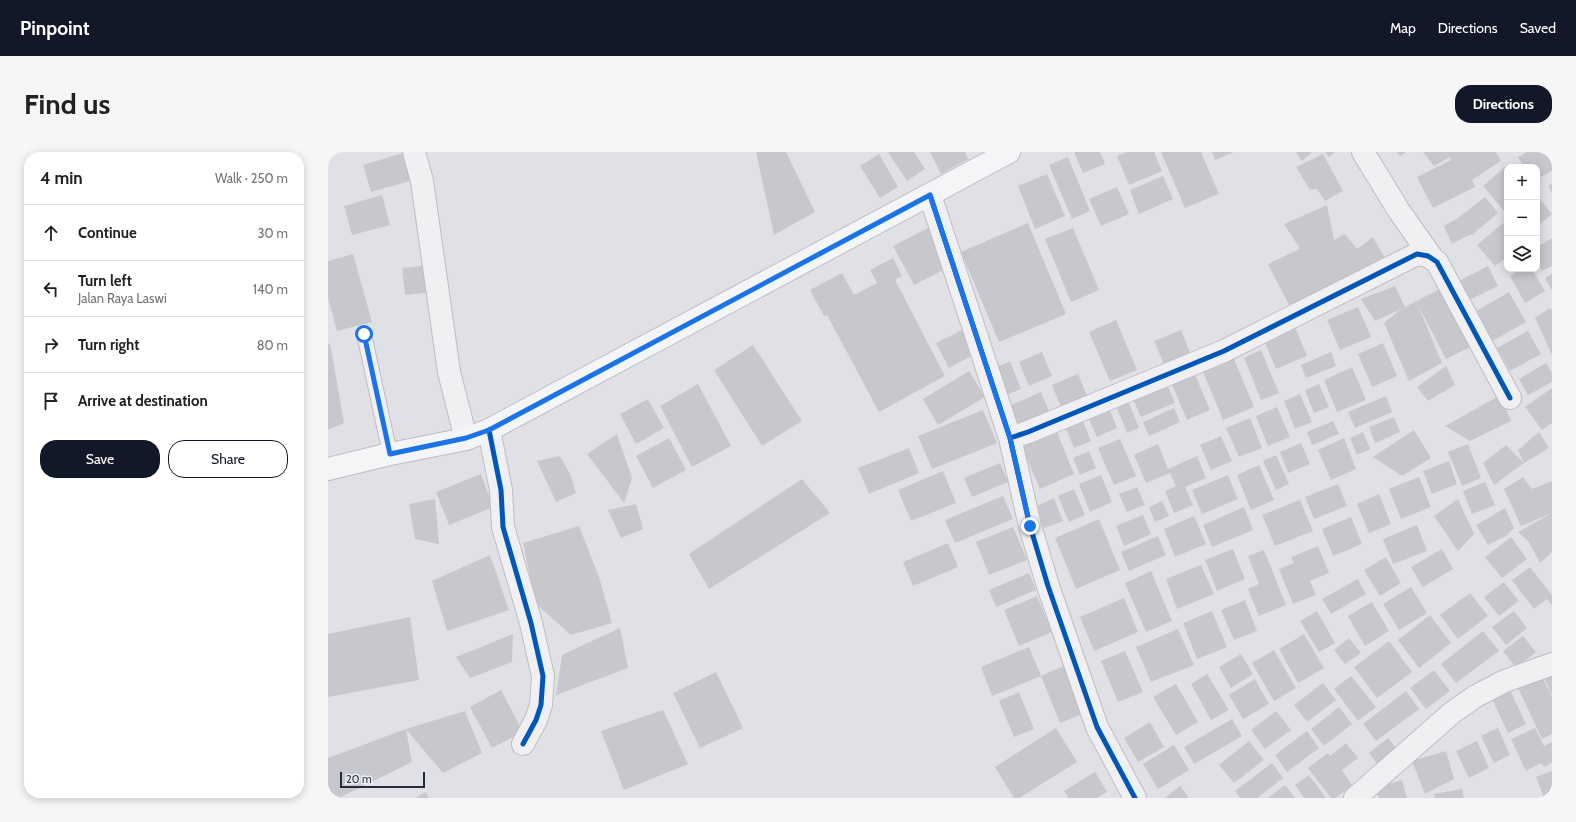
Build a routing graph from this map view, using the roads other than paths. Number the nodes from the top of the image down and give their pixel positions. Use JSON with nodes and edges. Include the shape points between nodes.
{"nodes":[{"id":1,"x":414,"y":152,"type":"edge"},
{"id":2,"x":1009,"y":152,"type":"edge"},
{"id":3,"x":1363,"y":152,"type":"edge"},
{"id":4,"x":930,"y":195,"type":"junction"},
{"id":5,"x":1433,"y":259,"type":"junction"},
{"id":6,"x":364,"y":334,"type":"dead end"},
{"id":7,"x":1510,"y":398,"type":"dead end"},
{"id":8,"x":489,"y":430,"type":"junction"},
{"id":9,"x":466,"y":438,"type":"junction"},
{"id":10,"x":1010,"y":438,"type":"junction"},
{"id":11,"x":390,"y":454,"type":"junction"},
{"id":12,"x":328,"y":469,"type":"edge"},
{"id":13,"x":1552,"y":664,"type":"edge"},
{"id":14,"x":523,"y":744,"type":"dead end"},
{"id":15,"x":1135,"y":798,"type":"edge"},
{"id":16,"x":1355,"y":798,"type":"edge"}],
"edges":[{"from":1,"to":9,"type":"street","via":[[422,181],[449,372]]},
{"from":2,"to":4,"type":"main road"},
{"from":3,"to":5,"type":"street","via":[[1399,211]]},
{"from":4,"to":8,"type":"main road"},
{"from":4,"to":10,"type":"street"},
{"from":5,"to":7,"type":"street","via":[[1437,262]]},
{"from":5,"to":10,"type":"street","via":[[1418,254],[1411,256],[1224,351]]},
{"from":6,"to":11,"type":"lane"},
{"from":8,"to":9,"type":"main road"},
{"from":8,"to":14,"type":"street","via":[[501,490],[503,527],[531,623],[543,676],[541,705]]},
{"from":9,"to":11,"type":"main road"},
{"from":10,"to":15,"type":"street","via":[[1030,526],[1048,586],[1097,727]]},
{"from":11,"to":12,"type":"main road"},
{"from":13,"to":16,"type":"street","via":[[1505,681],[1476,696]]}]}
